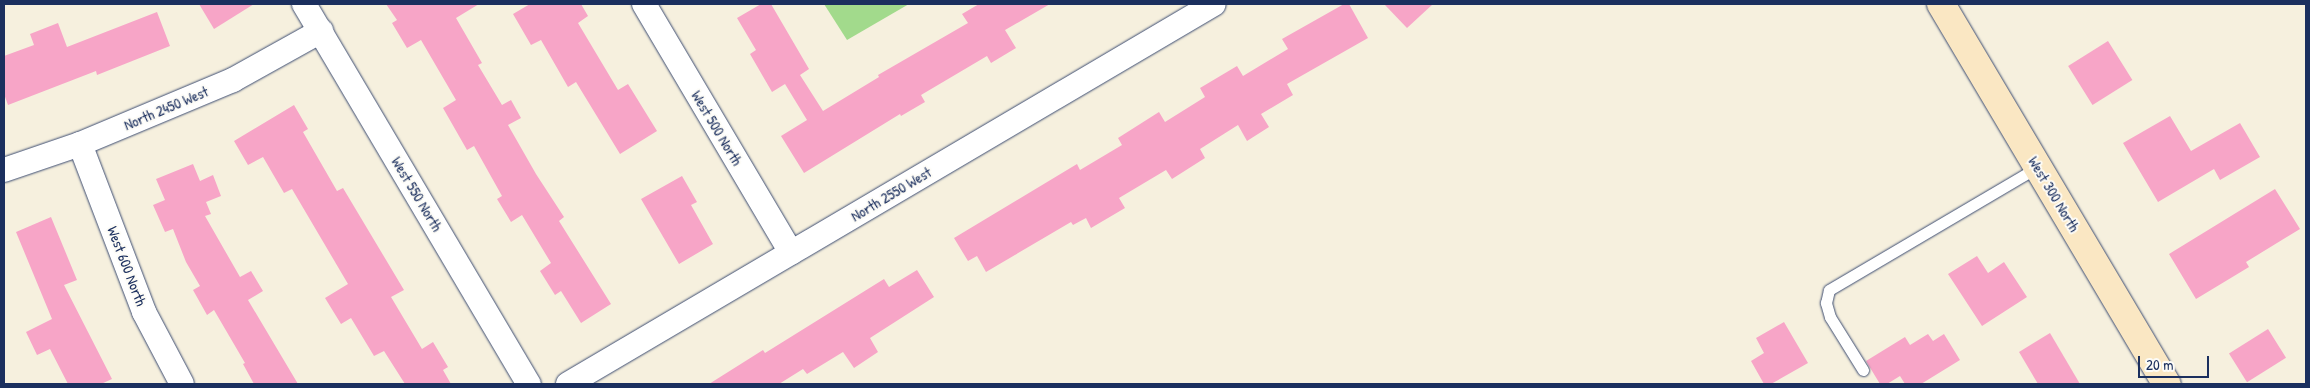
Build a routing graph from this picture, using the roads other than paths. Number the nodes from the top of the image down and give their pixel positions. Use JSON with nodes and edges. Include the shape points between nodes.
{"nodes":[{"id":1,"x":304,"y":4,"type":"edge"},
{"id":2,"x":644,"y":4,"type":"edge"},
{"id":3,"x":1214,"y":4,"type":"edge"},
{"id":4,"x":1941,"y":4,"type":"edge"},
{"id":5,"x":321,"y":31,"type":"junction"},
{"id":6,"x":80,"y":144,"type":"junction"},
{"id":7,"x":2038,"y":166,"type":"junction"},
{"id":8,"x":4,"y":170,"type":"edge"},
{"id":9,"x":791,"y":253,"type":"junction"},
{"id":10,"x":1863,"y":370,"type":"dead end"},
{"id":11,"x":182,"y":384,"type":"edge"},
{"id":12,"x":529,"y":384,"type":"edge"},
{"id":13,"x":568,"y":384,"type":"edge"},
{"id":14,"x":2167,"y":384,"type":"edge"}],
"edges":[{"from":1,"to":5,"type":"street","name":"West 550 North"},
{"from":2,"to":9,"type":"street","name":"West 500 North"},
{"from":3,"to":9,"type":"street","name":"North 2550 West"},
{"from":4,"to":7,"type":"main road","name":"West 300 North"},
{"from":5,"to":6,"type":"street","name":"North 2450 West","via":[[232,80]]},
{"from":5,"to":12,"type":"street","name":"West 550 North"},
{"from":6,"to":8,"type":"street","name":"North 2450 West"},
{"from":6,"to":11,"type":"street","name":"West 600 North","via":[[144,312]]},
{"from":7,"to":10,"type":"lane","via":[[1829,290],[1826,303],[1830,317]]},
{"from":7,"to":14,"type":"main road","name":"West 300 North"},
{"from":9,"to":13,"type":"street","name":"North 2550 West"}]}
